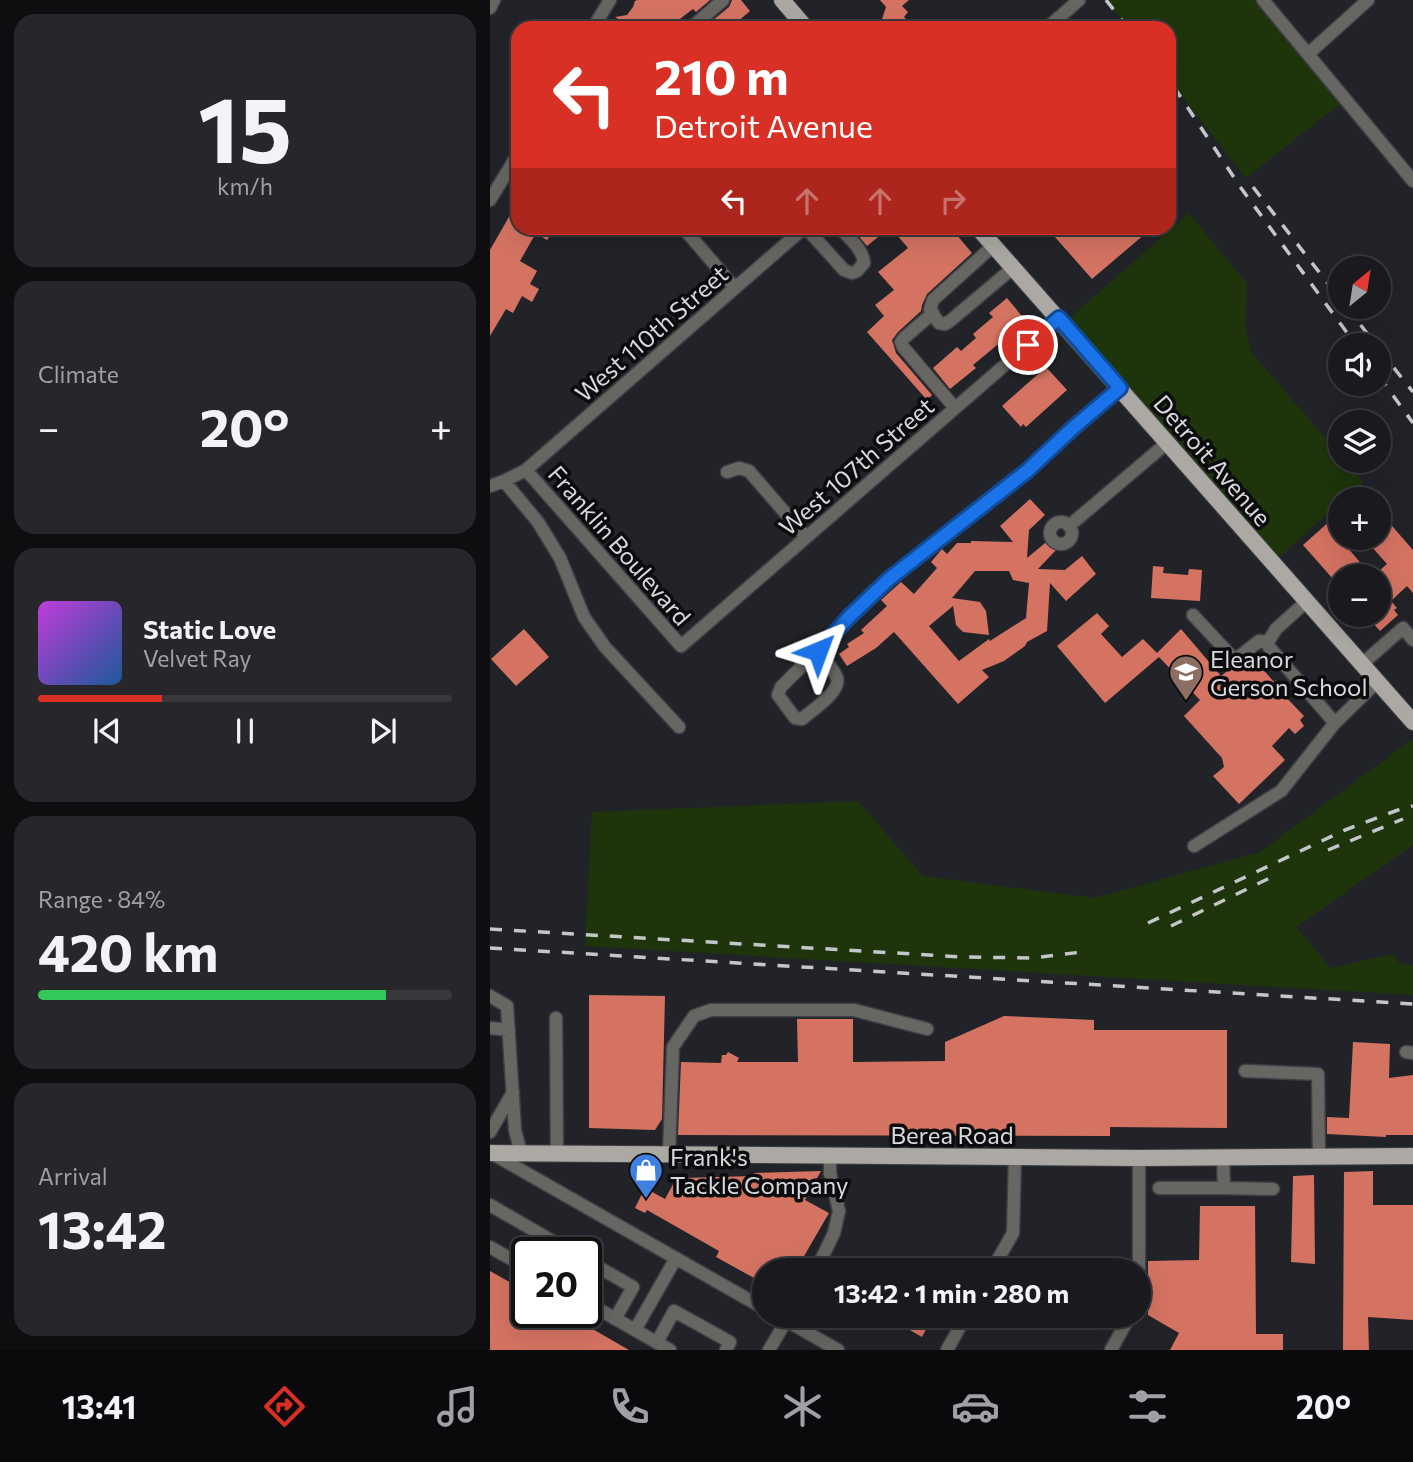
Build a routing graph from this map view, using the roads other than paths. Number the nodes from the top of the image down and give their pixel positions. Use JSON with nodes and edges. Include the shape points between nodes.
{"nodes":[{"id":1,"x":495,"y":0,"type":"edge"},
{"id":2,"x":610,"y":0,"type":"edge"},
{"id":3,"x":723,"y":0,"type":"edge"},
{"id":4,"x":1079,"y":0,"type":"edge"},
{"id":5,"x":1263,"y":0,"type":"edge"},
{"id":6,"x":1368,"y":0,"type":"edge"},
{"id":7,"x":784,"y":1,"type":"edge"},
{"id":8,"x":490,"y":8,"type":"edge"},
{"id":9,"x":597,"y":21,"type":"edge"},
{"id":10,"x":699,"y":21,"type":"edge"},
{"id":11,"x":800,"y":21,"type":"edge"},
{"id":12,"x":1055,"y":21,"type":"edge"},
{"id":13,"x":1308,"y":54,"type":"junction"},
{"id":14,"x":511,"y":165,"type":"edge"},
{"id":15,"x":1413,"y":181,"type":"edge"},
{"id":16,"x":490,"y":200,"type":"edge"},
{"id":17,"x":689,"y":235,"type":"edge"},
{"id":18,"x":797,"y":235,"type":"edge"},
{"id":19,"x":812,"y":235,"type":"edge"},
{"id":20,"x":846,"y":235,"type":"edge"},
{"id":21,"x":985,"y":235,"type":"edge"},
{"id":22,"x":995,"y":245,"type":"junction"},
{"id":23,"x":1014,"y":267,"type":"junction"},
{"id":24,"x":735,"y":288,"type":"junction"},
{"id":25,"x":933,"y":313,"type":"junction"},
{"id":26,"x":1059,"y":318,"type":"junction"},
{"id":27,"x":1120,"y":388,"type":"junction"},
{"id":28,"x":955,"y":408,"type":"junction"},
{"id":29,"x":1168,"y":442,"type":"junction"},
{"id":30,"x":526,"y":470,"type":"junction"},
{"id":31,"x":726,"y":472,"type":"dead end"},
{"id":32,"x":504,"y":481,"type":"junction"},
{"id":33,"x":490,"y":486,"type":"edge"},
{"id":34,"x":1069,"y":526,"type":"dead end"},
{"id":35,"x":806,"y":537,"type":"junction"},
{"id":36,"x":1307,"y":601,"type":"junction"},
{"id":37,"x":1193,"y":615,"type":"dead end"},
{"id":38,"x":1413,"y":639,"type":"edge"},
{"id":39,"x":1268,"y":642,"type":"junction"},
{"id":40,"x":681,"y":646,"type":"joint"},
{"id":41,"x":818,"y":651,"type":"junction"},
{"id":42,"x":1362,"y":664,"type":"junction"},
{"id":43,"x":1378,"y":681,"type":"junction"},
{"id":44,"x":1413,"y":722,"type":"edge"},
{"id":45,"x":1335,"y":723,"type":"junction"},
{"id":46,"x":679,"y":727,"type":"dead end"},
{"id":47,"x":1194,"y":846,"type":"dead end"},
{"id":48,"x":490,"y":996,"type":"edge"},
{"id":49,"x":556,"y":1018,"type":"dead end"},
{"id":50,"x":490,"y":1028,"type":"edge"},
{"id":51,"x":509,"y":1030,"type":"junction"},
{"id":52,"x":928,"y":1030,"type":"dead end"},
{"id":53,"x":1245,"y":1071,"type":"dead end"},
{"id":54,"x":514,"y":1091,"type":"junction"},
{"id":55,"x":490,"y":1132,"type":"edge"},
{"id":56,"x":490,"y":1153,"type":"edge"},
{"id":57,"x":521,"y":1153,"type":"junction"},
{"id":58,"x":557,"y":1154,"type":"junction"},
{"id":59,"x":669,"y":1154,"type":"junction"},
{"id":60,"x":830,"y":1156,"type":"junction"},
{"id":61,"x":1413,"y":1156,"type":"edge"},
{"id":62,"x":1015,"y":1157,"type":"junction"},
{"id":63,"x":1139,"y":1158,"type":"junction"},
{"id":64,"x":1223,"y":1158,"type":"junction"},
{"id":65,"x":1319,"y":1158,"type":"junction"},
{"id":66,"x":1159,"y":1188,"type":"dead end"},
{"id":67,"x":1224,"y":1188,"type":"junction"},
{"id":68,"x":1273,"y":1189,"type":"dead end"},
{"id":69,"x":490,"y":1205,"type":"edge"},
{"id":70,"x":545,"y":1237,"type":"edge"},
{"id":71,"x":490,"y":1247,"type":"edge"},
{"id":72,"x":676,"y":1258,"type":"junction"},
{"id":73,"x":822,"y":1258,"type":"edge"},
{"id":74,"x":999,"y":1258,"type":"edge"},
{"id":75,"x":1139,"y":1258,"type":"edge"},
{"id":76,"x":511,"y":1259,"type":"edge"},
{"id":77,"x":602,"y":1269,"type":"edge"},
{"id":78,"x":752,"y":1302,"type":"edge"},
{"id":79,"x":602,"y":1311,"type":"edge"},
{"id":80,"x":615,"y":1319,"type":"junction"},
{"id":81,"x":778,"y":1328,"type":"edge"},
{"id":82,"x":800,"y":1328,"type":"edge"},
{"id":83,"x":959,"y":1328,"type":"edge"},
{"id":84,"x":1123,"y":1328,"type":"edge"},
{"id":85,"x":635,"y":1330,"type":"junction"},
{"id":86,"x":657,"y":1342,"type":"junction"},
{"id":87,"x":670,"y":1350,"type":"edge"},
{"id":88,"x":726,"y":1350,"type":"edge"},
{"id":89,"x":769,"y":1350,"type":"edge"},
{"id":90,"x":838,"y":1350,"type":"edge"},
{"id":91,"x":947,"y":1350,"type":"edge"},
{"id":92,"x":1111,"y":1350,"type":"edge"}],
"edges":[{"from":1,"to":8,"type":"street"},
{"from":2,"to":9,"type":"street"},
{"from":3,"to":10,"type":"street"},
{"from":4,"to":12,"type":"street"},
{"from":5,"to":13,"type":"street"},
{"from":6,"to":13,"type":"street"},
{"from":7,"to":11,"type":"main road"},
{"from":13,"to":15,"type":"street"},
{"from":14,"to":16,"type":"street"},
{"from":17,"to":24,"type":"street"},
{"from":18,"to":24,"type":"street","name":"West 110th Street"},
{"from":19,"to":20,"type":"street","via":[[852,273],[864,258]]},
{"from":21,"to":22,"type":"main road","name":"Detroit Avenue"},
{"from":22,"to":23,"type":"main road","name":"Detroit Avenue"},
{"from":22,"to":25,"type":"street","via":[[933,300]]},
{"from":23,"to":25,"type":"street","via":[[945,324]]},
{"from":23,"to":26,"type":"main road","name":"Detroit Avenue"},
{"from":24,"to":30,"type":"street","name":"West 110th Street"},
{"from":25,"to":28,"type":"street","via":[[904,338],[902,347]]},
{"from":26,"to":27,"type":"main road","name":"Detroit Avenue"},
{"from":26,"to":28,"type":"street","name":"West 107th Street"},
{"from":27,"to":29,"type":"main road","name":"Detroit Avenue"},
{"from":27,"to":41,"type":"street","via":[[1027,471],[889,579]]},
{"from":28,"to":35,"type":"street","name":"West 107th Street"},
{"from":29,"to":34,"type":"street"},
{"from":29,"to":36,"type":"main road","name":"Detroit Avenue"},
{"from":30,"to":32,"type":"street","name":"Franklin Boulevard"},
{"from":30,"to":40,"type":"street","name":"Franklin Boulevard"},
{"from":31,"to":35,"type":"street","via":[[749,471]]},
{"from":32,"to":33,"type":"street","name":"Franklin Boulevard"},
{"from":32,"to":46,"type":"street","via":[[560,558],[584,617],[605,647]]},
{"from":35,"to":40,"type":"street","name":"West 107th Street"},
{"from":36,"to":39,"type":"street"},
{"from":36,"to":42,"type":"main road","name":"Detroit Avenue"},
{"from":37,"to":39,"type":"street","via":[[1235,660],[1259,641]]},
{"from":38,"to":42,"type":"street","via":[[1403,628]]},
{"from":39,"to":45,"type":"street"},
{"from":41,"to":41,"type":"street","via":[[780,687],[778,695],[795,718],[802,719],[838,682]]},
{"from":42,"to":43,"type":"main road","name":"Detroit Avenue"},
{"from":43,"to":44,"type":"main road","name":"Detroit Avenue"},
{"from":43,"to":45,"type":"street"},
{"from":45,"to":47,"type":"street","via":[[1280,791]]},
{"from":48,"to":51,"type":"street","via":[[507,1006]]},
{"from":49,"to":58,"type":"street"},
{"from":50,"to":51,"type":"street"},
{"from":51,"to":54,"type":"street"},
{"from":52,"to":59,"type":"street","via":[[854,1010],[711,1010],[694,1016],[673,1047]]},
{"from":53,"to":65,"type":"street","via":[[1318,1074]]},
{"from":54,"to":55,"type":"street"},
{"from":54,"to":57,"type":"street"},
{"from":56,"to":57,"type":"main road","name":"Berea Road"},
{"from":56,"to":72,"type":"street"},
{"from":57,"to":58,"type":"main road","name":"Berea Road"},
{"from":58,"to":59,"type":"main road","name":"Berea Road"},
{"from":59,"to":60,"type":"main road","name":"Berea Road"},
{"from":60,"to":62,"type":"main road","name":"Berea Road"},
{"from":60,"to":73,"type":"street","via":[[839,1211]]},
{"from":61,"to":65,"type":"main road","name":"Berea Road"},
{"from":62,"to":63,"type":"main road","name":"Berea Road"},
{"from":62,"to":74,"type":"street","via":[[1013,1233]]},
{"from":63,"to":64,"type":"main road","name":"Berea Road"},
{"from":63,"to":75,"type":"street"},
{"from":64,"to":65,"type":"main road","name":"Berea Road"},
{"from":64,"to":67,"type":"street"},
{"from":66,"to":67,"type":"street"},
{"from":67,"to":68,"type":"street"},
{"from":69,"to":70,"type":"street"},
{"from":71,"to":76,"type":"street"},
{"from":72,"to":78,"type":"street"},
{"from":72,"to":85,"type":"street"},
{"from":77,"to":80,"type":"street","via":[[633,1287]]},
{"from":79,"to":80,"type":"street"},
{"from":80,"to":85,"type":"street"},
{"from":81,"to":89,"type":"street"},
{"from":82,"to":90,"type":"street"},
{"from":83,"to":91,"type":"street"},
{"from":84,"to":92,"type":"street"},
{"from":85,"to":86,"type":"street"},
{"from":86,"to":87,"type":"street"},
{"from":86,"to":88,"type":"street","via":[[674,1311],[730,1342]]}]}
